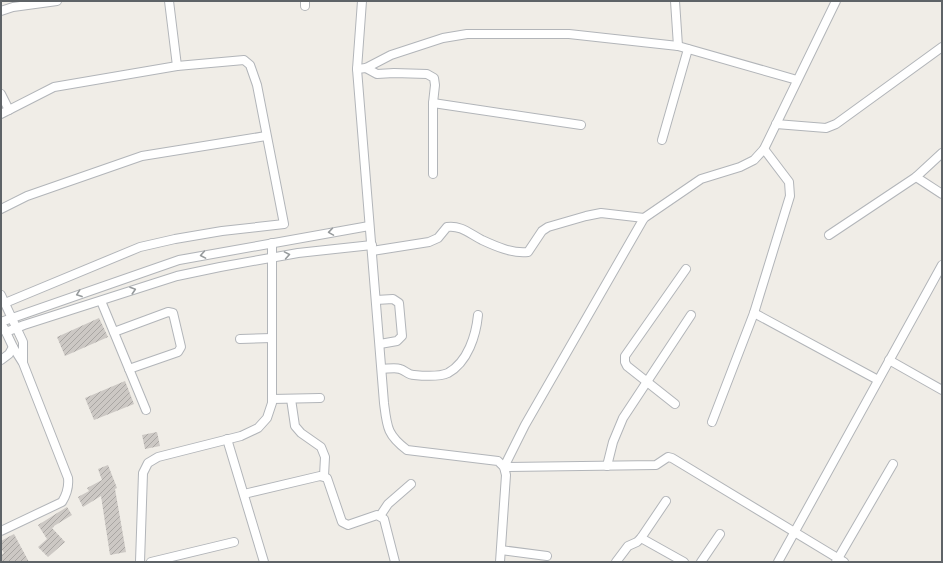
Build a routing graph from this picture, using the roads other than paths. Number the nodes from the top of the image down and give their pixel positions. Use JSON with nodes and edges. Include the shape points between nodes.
{"nodes":[{"id":1,"x":56,"y":1,"type":"edge"},
{"id":2,"x":168,"y":1,"type":"edge"},
{"id":3,"x":362,"y":1,"type":"edge"},
{"id":4,"x":675,"y":1,"type":"edge"},
{"id":5,"x":836,"y":1,"type":"edge"},
{"id":6,"x":1,"y":11,"type":"edge"},
{"id":7,"x":678,"y":46,"type":"junction"},
{"id":8,"x":942,"y":47,"type":"edge"},
{"id":9,"x":688,"y":48,"type":"junction"},
{"id":10,"x":177,"y":66,"type":"junction"},
{"id":11,"x":366,"y":68,"type":"junction"},
{"id":12,"x":357,"y":69,"type":"junction"},
{"id":13,"x":797,"y":80,"type":"junction"},
{"id":14,"x":1,"y":94,"type":"edge"},
{"id":15,"x":433,"y":103,"type":"junction"},
{"id":16,"x":9,"y":110,"type":"junction"},
{"id":17,"x":1,"y":114,"type":"edge"},
{"id":18,"x":776,"y":124,"type":"junction"},
{"id":19,"x":581,"y":125,"type":"dead end"},
{"id":20,"x":266,"y":136,"type":"junction"},
{"id":21,"x":662,"y":140,"type":"dead end"},
{"id":22,"x":764,"y":149,"type":"junction"},
{"id":23,"x":942,"y":153,"type":"edge"},
{"id":24,"x":433,"y":174,"type":"dead end"},
{"id":25,"x":916,"y":177,"type":"junction"},
{"id":26,"x":942,"y":194,"type":"edge"},
{"id":27,"x":1,"y":209,"type":"edge"},
{"id":28,"x":644,"y":218,"type":"junction"},
{"id":29,"x":369,"y":226,"type":"junction"},
{"id":30,"x":830,"y":235,"type":"dead end"},
{"id":31,"x":272,"y":243,"type":"junction"},
{"id":32,"x":372,"y":248,"type":"junction"},
{"id":33,"x":273,"y":257,"type":"junction"},
{"id":34,"x":942,"y":265,"type":"edge"},
{"id":35,"x":686,"y":269,"type":"dead end"},
{"id":36,"x":1,"y":294,"type":"edge"},
{"id":37,"x":101,"y":300,"type":"junction"},
{"id":38,"x":376,"y":300,"type":"junction"},
{"id":39,"x":5,"y":303,"type":"junction"},
{"id":40,"x":754,"y":314,"type":"junction"},
{"id":41,"x":478,"y":315,"type":"dead end"},
{"id":42,"x":691,"y":315,"type":"dead end"},
{"id":43,"x":12,"y":318,"type":"junction"},
{"id":44,"x":1,"y":322,"type":"edge"},
{"id":45,"x":17,"y":329,"type":"junction"},
{"id":46,"x":6,"y":332,"type":"junction"},
{"id":47,"x":114,"y":332,"type":"junction"},
{"id":48,"x":272,"y":338,"type":"junction"},
{"id":49,"x":240,"y":339,"type":"dead end"},
{"id":50,"x":380,"y":344,"type":"junction"},
{"id":51,"x":14,"y":347,"type":"junction"},
{"id":52,"x":1,"y":360,"type":"edge"},
{"id":53,"x":889,"y":360,"type":"junction"},
{"id":54,"x":23,"y":363,"type":"junction"},
{"id":55,"x":129,"y":369,"type":"junction"},
{"id":56,"x":382,"y":369,"type":"junction"},
{"id":57,"x":878,"y":380,"type":"junction"},
{"id":58,"x":647,"y":382,"type":"junction"},
{"id":59,"x":941,"y":387,"type":"edge"},
{"id":60,"x":320,"y":398,"type":"dead end"},
{"id":61,"x":272,"y":399,"type":"junction"},
{"id":62,"x":291,"y":399,"type":"junction"},
{"id":63,"x":675,"y":404,"type":"dead end"},
{"id":64,"x":146,"y":410,"type":"dead end"},
{"id":65,"x":712,"y":422,"type":"dead end"},
{"id":66,"x":227,"y":439,"type":"junction"},
{"id":67,"x":893,"y":464,"type":"dead end"},
{"id":68,"x":606,"y":466,"type":"junction"},
{"id":69,"x":504,"y":467,"type":"junction"},
{"id":70,"x":324,"y":476,"type":"junction"},
{"id":71,"x":411,"y":484,"type":"dead end"},
{"id":72,"x":244,"y":494,"type":"junction"},
{"id":73,"x":666,"y":501,"type":"dead end"},
{"id":74,"x":380,"y":516,"type":"junction"},
{"id":75,"x":1,"y":532,"type":"edge"},
{"id":76,"x":793,"y":532,"type":"junction"},
{"id":77,"x":720,"y":534,"type":"dead end"},
{"id":78,"x":641,"y":538,"type":"junction"},
{"id":79,"x":234,"y":542,"type":"dead end"},
{"id":80,"x":501,"y":550,"type":"junction"},
{"id":81,"x":547,"y":556,"type":"dead end"},
{"id":82,"x":839,"y":561,"type":"edge"},
{"id":83,"x":140,"y":562,"type":"edge"},
{"id":84,"x":151,"y":562,"type":"edge"},
{"id":85,"x":264,"y":562,"type":"edge"},
{"id":86,"x":395,"y":562,"type":"edge"},
{"id":87,"x":500,"y":562,"type":"edge"},
{"id":88,"x":616,"y":562,"type":"edge"},
{"id":89,"x":684,"y":562,"type":"edge"},
{"id":90,"x":700,"y":562,"type":"edge"},
{"id":91,"x":778,"y":562,"type":"edge"}],
"edges":[{"from":1,"to":6,"type":"street"},
{"from":2,"to":10,"type":"street"},
{"from":3,"to":12,"type":"street"},
{"from":4,"to":7,"type":"street"},
{"from":5,"to":13,"type":"street"},
{"from":7,"to":9,"type":"street"},
{"from":7,"to":11,"type":"street","via":[[568,34],[467,34],[444,38],[391,55]]},
{"from":8,"to":18,"type":"street","via":[[836,124],[826,128]]},
{"from":9,"to":13,"type":"street"},
{"from":9,"to":21,"type":"street"},
{"from":10,"to":16,"type":"street","via":[[54,87]]},
{"from":10,"to":20,"type":"street","via":[[244,60],[250,65],[258,84]]},
{"from":11,"to":12,"type":"street"},
{"from":11,"to":15,"type":"street","via":[[377,74],[427,74],[434,78]]},
{"from":12,"to":29,"type":"street"},
{"from":13,"to":18,"type":"street"},
{"from":14,"to":16,"type":"street"},
{"from":15,"to":19,"type":"street"},
{"from":15,"to":24,"type":"street"},
{"from":16,"to":17,"type":"street"},
{"from":18,"to":22,"type":"street"},
{"from":20,"to":27,"type":"street","via":[[142,156],[27,196]]},
{"from":20,"to":39,"type":"street","via":[[284,224],[222,231],[140,247]]},
{"from":22,"to":28,"type":"street","via":[[754,160],[740,167],[701,178]]},
{"from":22,"to":40,"type":"street","via":[[789,182],[790,196]]},
{"from":23,"to":25,"type":"street"},
{"from":25,"to":26,"type":"street"},
{"from":25,"to":30,"type":"street"},
{"from":28,"to":32,"type":"street","via":[[601,213],[548,227],[542,231],[528,252],[511,251],[451,226],[438,238],[429,242]]},
{"from":28,"to":69,"type":"street"},
{"from":29,"to":31,"type":"street","one_way":true},
{"from":29,"to":32,"type":"street"},
{"from":31,"to":33,"type":"street"},
{"from":31,"to":43,"type":"street","one_way":true,"via":[[179,260]]},
{"from":33,"to":32,"type":"street","one_way":true},
{"from":32,"to":38,"type":"street"},
{"from":37,"to":33,"type":"street","one_way":true,"via":[[177,276]]},
{"from":33,"to":48,"type":"street"},
{"from":34,"to":53,"type":"street"},
{"from":35,"to":58,"type":"street","via":[[625,356],[624,362],[627,366]]},
{"from":36,"to":39,"type":"street"},
{"from":37,"to":45,"type":"street"},
{"from":37,"to":47,"type":"street"},
{"from":38,"to":50,"type":"street"},
{"from":38,"to":50,"type":"street","via":[[393,299],[399,303],[402,336],[398,340]]},
{"from":39,"to":43,"type":"street"},
{"from":40,"to":57,"type":"street"},
{"from":40,"to":65,"type":"street"},
{"from":41,"to":56,"type":"street","via":[[471,347],[464,358],[448,373],[412,375],[399,368]]},
{"from":42,"to":58,"type":"street"},
{"from":43,"to":44,"type":"street"},
{"from":43,"to":45,"type":"street"},
{"from":44,"to":46,"type":"street"},
{"from":45,"to":46,"type":"street"},
{"from":45,"to":54,"type":"street","via":[[23,342]]},
{"from":46,"to":51,"type":"street"},
{"from":47,"to":55,"type":"street"},
{"from":47,"to":55,"type":"street","via":[[168,312],[173,314],[180,350]]},
{"from":48,"to":49,"type":"street"},
{"from":48,"to":61,"type":"street"},
{"from":50,"to":56,"type":"street"},
{"from":51,"to":52,"type":"street"},
{"from":51,"to":54,"type":"street"},
{"from":53,"to":57,"type":"street"},
{"from":53,"to":59,"type":"street"},
{"from":54,"to":75,"type":"street","via":[[68,478],[67,494],[62,502]]},
{"from":55,"to":64,"type":"street"},
{"from":56,"to":69,"type":"street","via":[[388,428],[398,443],[408,450],[498,461]]},
{"from":57,"to":76,"type":"street"},
{"from":58,"to":63,"type":"street"},
{"from":58,"to":68,"type":"street","via":[[617,429]]},
{"from":60,"to":62,"type":"street"},
{"from":61,"to":62,"type":"street"},
{"from":61,"to":66,"type":"street","via":[[267,418],[258,428]]},
{"from":62,"to":70,"type":"street","via":[[295,426],[321,447],[326,456]]},
{"from":66,"to":72,"type":"street"},
{"from":66,"to":83,"type":"street","via":[[158,456],[148,463],[142,473]]},
{"from":67,"to":82,"type":"street"},
{"from":68,"to":69,"type":"street"},
{"from":68,"to":76,"type":"street","via":[[656,465],[668,457],[672,458]]},
{"from":69,"to":80,"type":"street","via":[[506,475]]},
{"from":70,"to":72,"type":"street"},
{"from":70,"to":74,"type":"street","via":[[327,478],[342,522],[348,524]]},
{"from":71,"to":74,"type":"street","via":[[388,504]]},
{"from":72,"to":85,"type":"street"},
{"from":73,"to":78,"type":"street"},
{"from":74,"to":86,"type":"street","via":[[384,519]]},
{"from":76,"to":82,"type":"street"},
{"from":76,"to":91,"type":"street"},
{"from":77,"to":90,"type":"street"},
{"from":78,"to":88,"type":"street","via":[[628,546]]},
{"from":78,"to":89,"type":"street"},
{"from":79,"to":84,"type":"street"},
{"from":80,"to":81,"type":"street"},
{"from":80,"to":87,"type":"street"}]}
